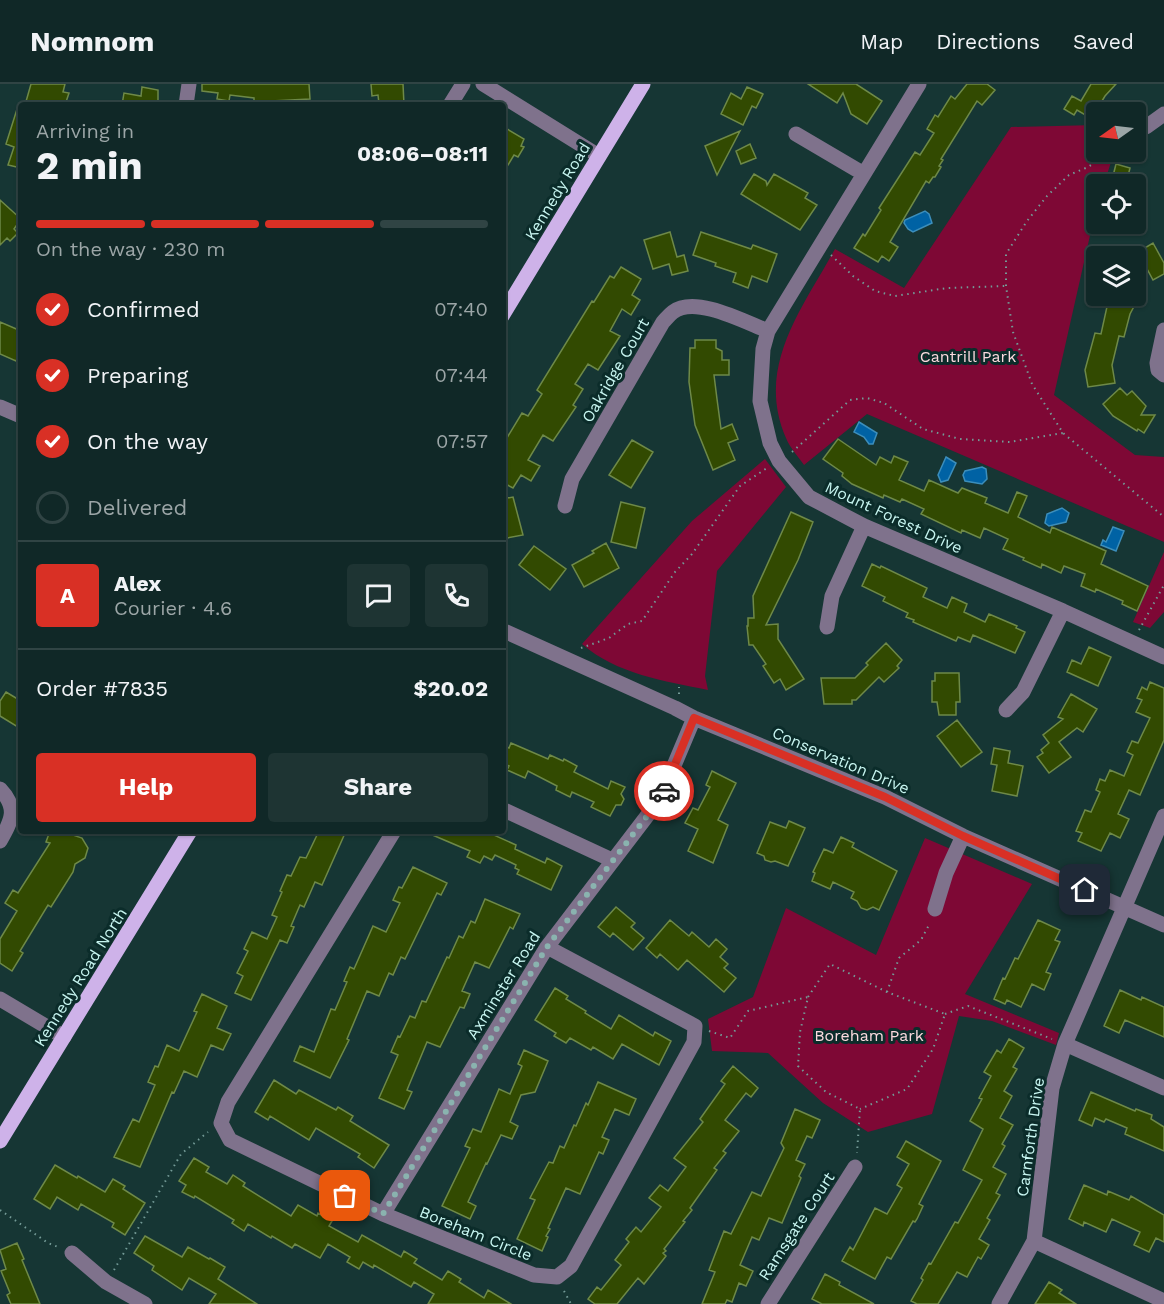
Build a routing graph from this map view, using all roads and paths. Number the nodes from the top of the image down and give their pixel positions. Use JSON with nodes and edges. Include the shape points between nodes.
{"nodes":[{"id":1,"x":189,"y":84,"type":"edge"},
{"id":2,"x":463,"y":84,"type":"edge"},
{"id":3,"x":483,"y":84,"type":"edge"},
{"id":4,"x":643,"y":84,"type":"edge"},
{"id":5,"x":919,"y":84,"type":"edge"},
{"id":6,"x":186,"y":102,"type":"edge"},
{"id":7,"x":452,"y":102,"type":"edge"},
{"id":8,"x":1164,"y":114,"type":"edge"},
{"id":9,"x":1146,"y":127,"type":"dead end"},
{"id":10,"x":796,"y":134,"type":"dead end"},
{"id":11,"x":599,"y":156,"type":"junction"},
{"id":12,"x":1097,"y":162,"type":"edge"},
{"id":13,"x":864,"y":174,"type":"junction"},
{"id":14,"x":820,"y":245,"type":"junction"},
{"id":15,"x":1006,"y":286,"type":"junction"},
{"id":16,"x":506,"y":309,"type":"edge"},
{"id":17,"x":1164,"y":330,"type":"edge"},
{"id":18,"x":768,"y":331,"type":"junction"},
{"id":19,"x":1164,"y":375,"type":"edge"},
{"id":20,"x":0,"y":407,"type":"edge"},
{"id":21,"x":18,"y":415,"type":"edge"},
{"id":22,"x":1063,"y":433,"type":"junction"},
{"id":23,"x":788,"y":455,"type":"dead end"},
{"id":24,"x":773,"y":464,"type":"dead end"},
{"id":25,"x":565,"y":506,"type":"dead end"},
{"id":26,"x":1164,"y":517,"type":"edge"},
{"id":27,"x":864,"y":526,"type":"junction"},
{"id":28,"x":1164,"y":585,"type":"edge"},
{"id":29,"x":1063,"y":610,"type":"junction"},
{"id":30,"x":827,"y":627,"type":"dead end"},
{"id":31,"x":506,"y":632,"type":"edge"},
{"id":32,"x":1132,"y":642,"type":"junction"},
{"id":33,"x":562,"y":657,"type":"junction"},
{"id":34,"x":1164,"y":657,"type":"edge"},
{"id":35,"x":679,"y":687,"type":"dead end"},
{"id":36,"x":679,"y":697,"type":"dead end"},
{"id":37,"x":1006,"y":710,"type":"dead end"},
{"id":38,"x":694,"y":718,"type":"junction"},
{"id":39,"x":0,"y":789,"type":"edge"},
{"id":40,"x":506,"y":810,"type":"edge"},
{"id":41,"x":1164,"y":816,"type":"edge"},
{"id":42,"x":188,"y":834,"type":"edge"},
{"id":43,"x":392,"y":834,"type":"edge"},
{"id":44,"x":963,"y":836,"type":"junction"},
{"id":45,"x":0,"y":841,"type":"edge"},
{"id":46,"x":612,"y":860,"type":"junction"},
{"id":47,"x":1125,"y":907,"type":"junction"},
{"id":48,"x":935,"y":909,"type":"joint"},
{"id":49,"x":1164,"y":925,"type":"edge"},
{"id":50,"x":547,"y":947,"type":"junction"},
{"id":51,"x":887,"y":992,"type":"junction"},
{"id":52,"x":808,"y":997,"type":"junction"},
{"id":53,"x":0,"y":999,"type":"edge"},
{"id":54,"x":945,"y":1014,"type":"junction"},
{"id":55,"x":695,"y":1026,"type":"junction"},
{"id":56,"x":64,"y":1037,"type":"junction"},
{"id":57,"x":1065,"y":1044,"type":"junction"},
{"id":58,"x":1164,"y":1088,"type":"edge"},
{"id":59,"x":860,"y":1109,"type":"junction"},
{"id":60,"x":221,"y":1123,"type":"junction"},
{"id":61,"x":0,"y":1141,"type":"edge"},
{"id":62,"x":855,"y":1167,"type":"joint"},
{"id":63,"x":0,"y":1210,"type":"edge"},
{"id":64,"x":383,"y":1214,"type":"junction"},
{"id":65,"x":1034,"y":1241,"type":"junction"},
{"id":66,"x":72,"y":1254,"type":"joint"},
{"id":67,"x":106,"y":1282,"type":"junction"},
{"id":68,"x":1164,"y":1300,"type":"edge"},
{"id":69,"x":145,"y":1304,"type":"edge"},
{"id":70,"x":768,"y":1304,"type":"edge"},
{"id":71,"x":999,"y":1304,"type":"edge"}],
"edges":[{"from":1,"to":6,"type":"street"},
{"from":2,"to":7,"type":"street"},
{"from":3,"to":11,"type":"street"},
{"from":4,"to":11,"type":"main road","name":"Kennedy Road"},
{"from":5,"to":13,"type":"street","name":"Mount Forest Drive"},
{"from":8,"to":9,"type":"street"},
{"from":10,"to":13,"type":"street"},
{"from":11,"to":16,"type":"main road","name":"Kennedy Road"},
{"from":12,"to":15,"type":"path","via":[[1069,176],[1027,221],[1006,254]]},
{"from":13,"to":14,"type":"street","name":"Mount Forest Drive"},
{"from":14,"to":15,"type":"path","via":[[875,291],[895,296],[947,288]]},
{"from":14,"to":18,"type":"street","name":"Mount Forest Drive"},
{"from":15,"to":22,"type":"path","via":[[1013,332],[1032,384]]},
{"from":17,"to":19,"type":"street","via":[[1157,363]]},
{"from":18,"to":25,"type":"street","name":"Oakridge Court","via":[[702,307],[674,311],[663,322],[572,479]]},
{"from":18,"to":27,"type":"street","name":"Mount Forest Drive","via":[[760,401],[778,460],[809,497]]},
{"from":20,"to":21,"type":"street"},
{"from":22,"to":23,"type":"path","via":[[1010,442],[960,439],[923,429],[884,403],[867,398],[850,400]]},
{"from":22,"to":26,"type":"path"},
{"from":24,"to":33,"type":"path","via":[[740,486],[642,621],[628,624],[609,638]]},
{"from":27,"to":29,"type":"street","name":"Mount Forest Drive"},
{"from":27,"to":30,"type":"street","via":[[832,596]]},
{"from":28,"to":32,"type":"path"},
{"from":29,"to":32,"type":"street","name":"Mount Forest Drive"},
{"from":29,"to":37,"type":"street","via":[[1023,692]]},
{"from":31,"to":33,"type":"street","name":"Conservation Drive"},
{"from":32,"to":34,"type":"street","name":"Mount Forest Drive"},
{"from":33,"to":38,"type":"street","name":"Conservation Drive"},
{"from":35,"to":36,"type":"path"},
{"from":38,"to":44,"type":"street","name":"Conservation Drive","via":[[885,797]]},
{"from":38,"to":46,"type":"street","name":"Axminster Road","via":[[660,799]]},
{"from":39,"to":45,"type":"street","via":[[10,801],[13,814]]},
{"from":40,"to":46,"type":"street"},
{"from":41,"to":47,"type":"street","name":"Carnforth Drive"},
{"from":42,"to":56,"type":"main road","name":"Kennedy Road North"},
{"from":43,"to":60,"type":"street","via":[[228,1102]]},
{"from":44,"to":47,"type":"street","name":"Conservation Drive"},
{"from":44,"to":48,"type":"street"},
{"from":46,"to":50,"type":"street","name":"Axminster Road"},
{"from":47,"to":49,"type":"street","name":"Conservation Drive"},
{"from":47,"to":57,"type":"street","name":"Carnforth Drive"},
{"from":48,"to":51,"type":"path","via":[[921,940],[899,958]]},
{"from":50,"to":55,"type":"street"},
{"from":50,"to":64,"type":"street","name":"Axminster Road"},
{"from":51,"to":52,"type":"path","via":[[830,964]]},
{"from":51,"to":54,"type":"path"},
{"from":52,"to":55,"type":"path","via":[[748,1011],[730,1038]]},
{"from":52,"to":59,"type":"path","via":[[798,1066],[826,1092]]},
{"from":53,"to":56,"type":"street"},
{"from":54,"to":57,"type":"path","via":[[968,1006]]},
{"from":54,"to":59,"type":"path","via":[[933,1049],[907,1089]]},
{"from":55,"to":64,"type":"street","name":"Boreham Circle","via":[[694,1042],[571,1266],[557,1277],[534,1275]]},
{"from":56,"to":61,"type":"main road","name":"Kennedy Road North"},
{"from":57,"to":58,"type":"street"},
{"from":57,"to":65,"type":"street","name":"Carnforth Drive","via":[[1052,1089]]},
{"from":59,"to":62,"type":"path"},
{"from":60,"to":64,"type":"street","name":"Boreham Circle","via":[[230,1140]]},
{"from":60,"to":67,"type":"path","via":[[181,1154]]},
{"from":62,"to":70,"type":"street","name":"Ramsgate Court"},
{"from":63,"to":66,"type":"path","via":[[48,1243]]},
{"from":65,"to":68,"type":"street"},
{"from":65,"to":71,"type":"street","name":"Carnforth Drive"},
{"from":66,"to":67,"type":"street"},
{"from":67,"to":69,"type":"street"}]}
